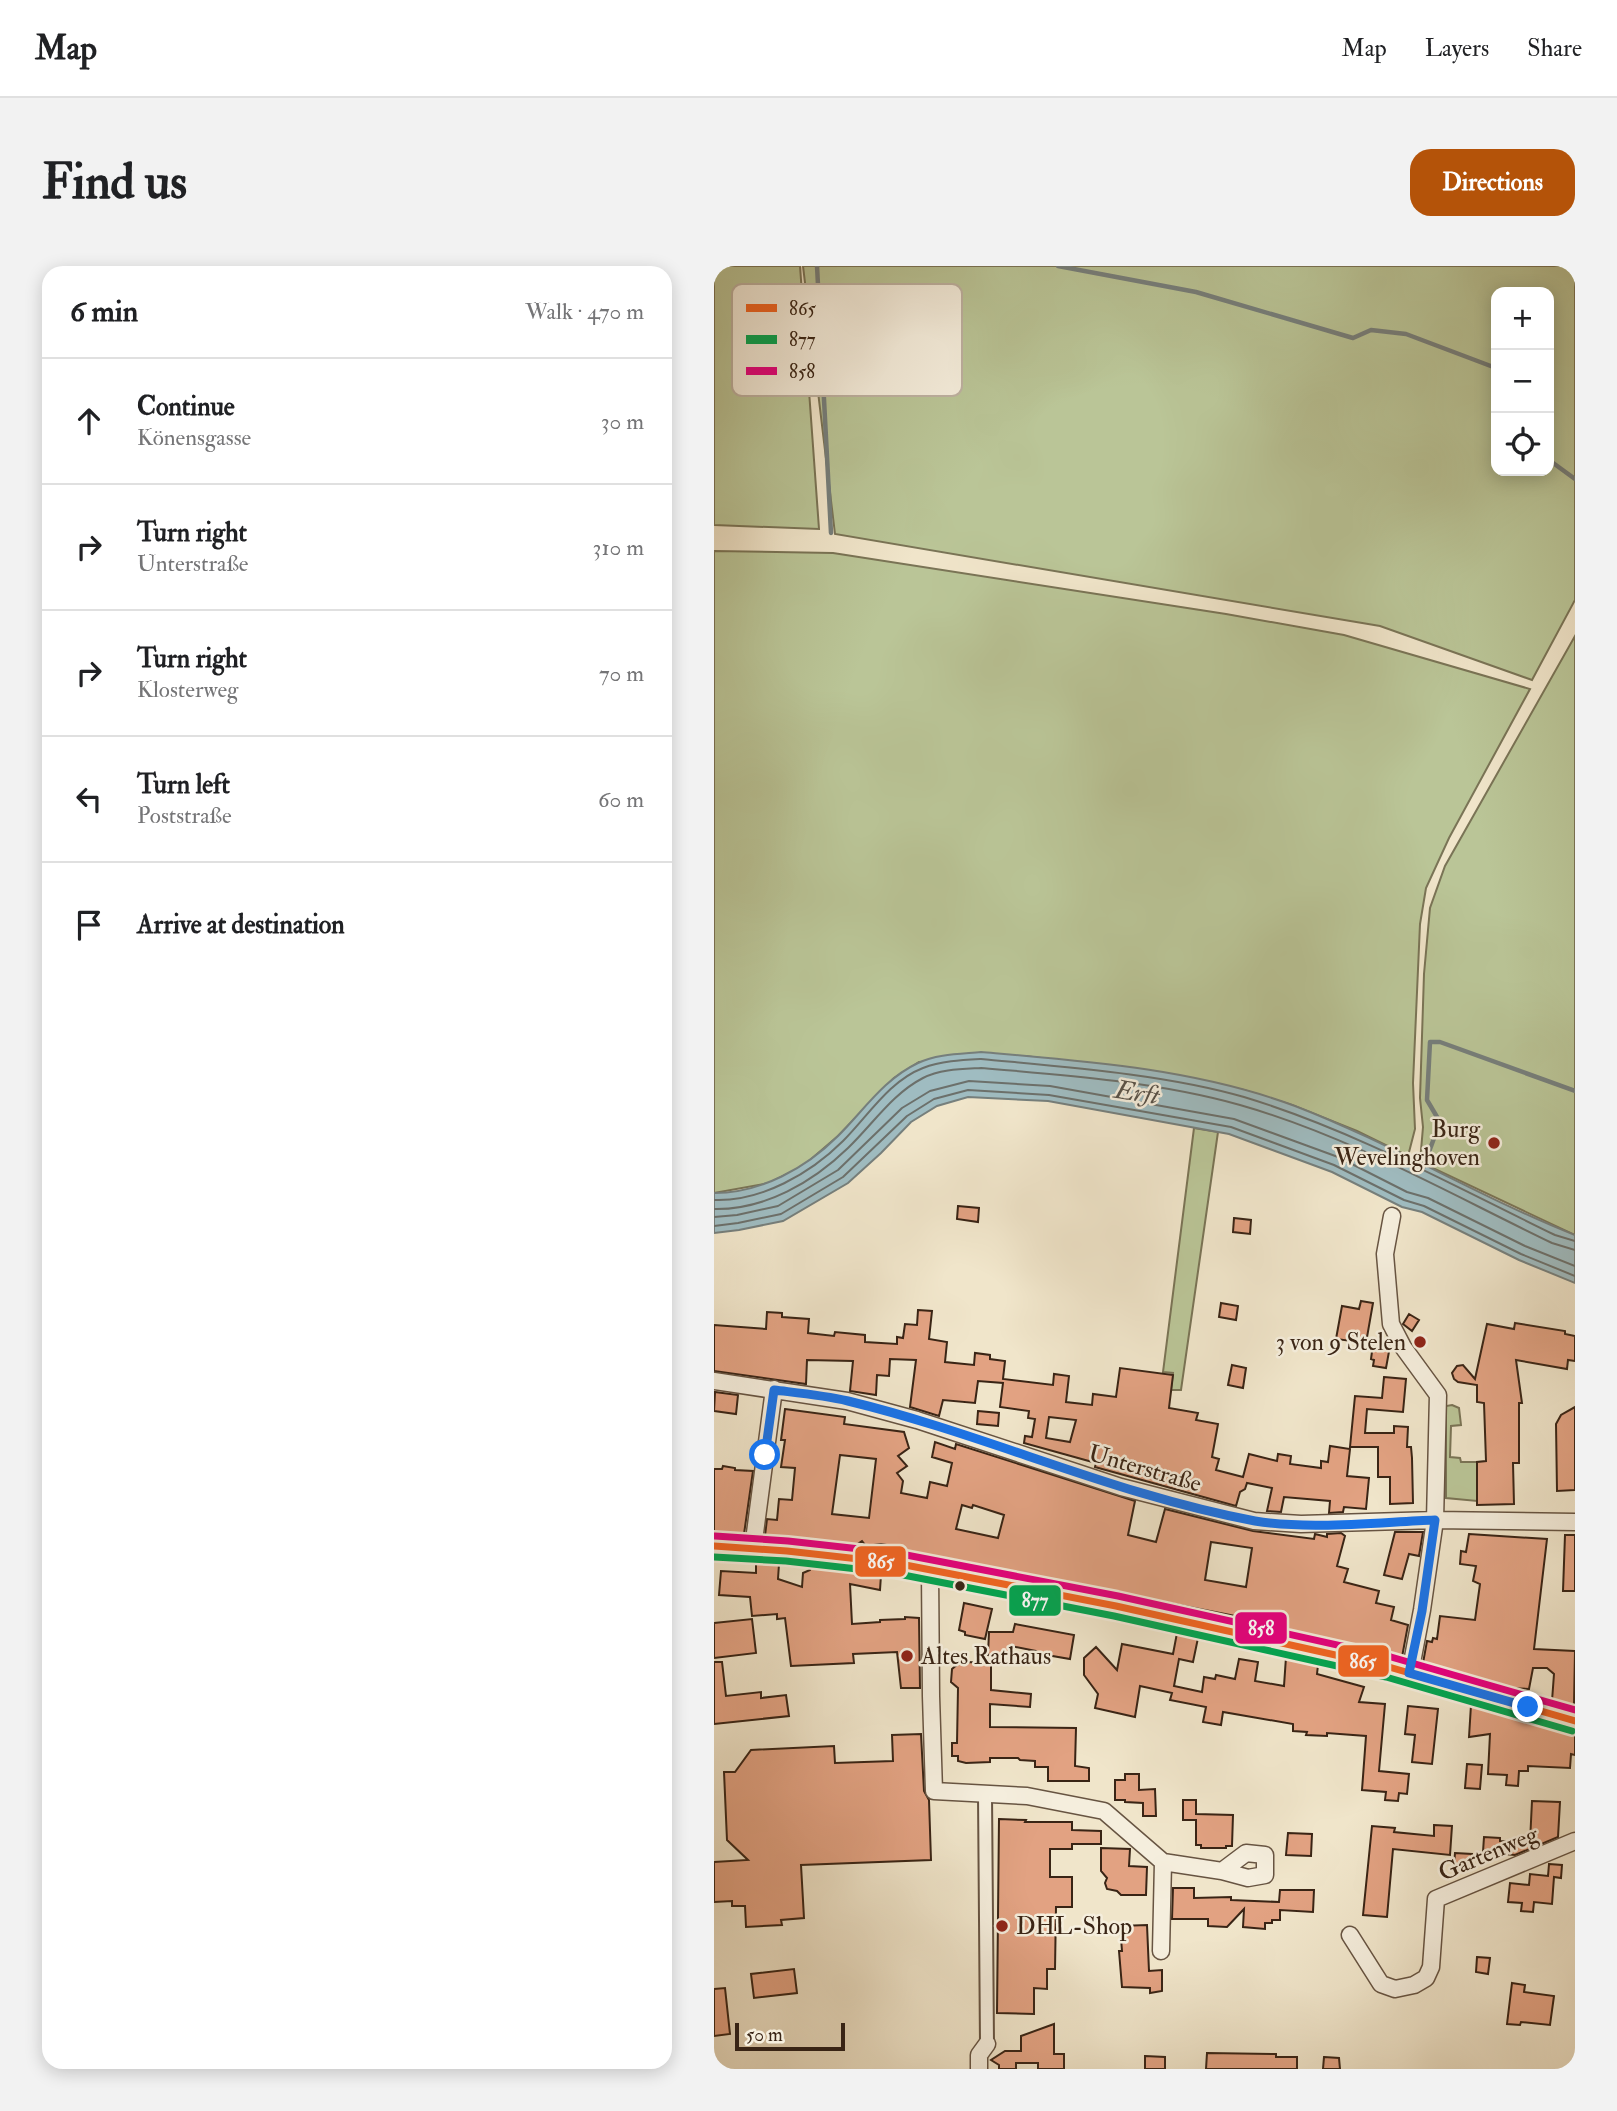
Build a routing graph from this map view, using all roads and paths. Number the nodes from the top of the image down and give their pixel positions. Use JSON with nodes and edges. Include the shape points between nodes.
{"nodes":[{"id":1,"x":1392,"y":1216,"type":"dead end"},
{"id":2,"x":714,"y":1381,"type":"edge"},
{"id":3,"x":774,"y":1390,"type":"junction"},
{"id":4,"x":1435,"y":1520,"type":"junction"},
{"id":5,"x":1575,"y":1522,"type":"edge"},
{"id":6,"x":714,"y":1546,"type":"edge"},
{"id":7,"x":753,"y":1548,"type":"junction"},
{"id":8,"x":930,"y":1570,"type":"junction"},
{"id":9,"x":1409,"y":1673,"type":"junction"},
{"id":10,"x":1575,"y":1721,"type":"edge"},
{"id":11,"x":985,"y":1794,"type":"junction"},
{"id":12,"x":1575,"y":1841,"type":"edge"},
{"id":13,"x":1163,"y":1862,"type":"junction"},
{"id":14,"x":1222,"y":1871,"type":"dead end"},
{"id":15,"x":1350,"y":1935,"type":"dead end"},
{"id":16,"x":1161,"y":1951,"type":"dead end"},
{"id":17,"x":988,"y":2044,"type":"joint"},
{"id":18,"x":979,"y":2069,"type":"edge"}],
"edges":[{"from":1,"to":4,"type":"street","via":[[1385,1254],[1391,1324],[1437,1395]]},
{"from":2,"to":3,"type":"street","name":"Unterstraße"},
{"from":3,"to":4,"type":"street","name":"Unterstraße","via":[[826,1396],[881,1410],[1112,1484],[1254,1521]]},
{"from":3,"to":7,"type":"street"},
{"from":4,"to":5,"type":"street","name":"Unterstraße"},
{"from":4,"to":9,"type":"street"},
{"from":6,"to":7,"type":"street"},
{"from":7,"to":8,"type":"street"},
{"from":8,"to":9,"type":"street","via":[[1116,1606]]},
{"from":8,"to":11,"type":"street","via":[[934,1791]]},
{"from":9,"to":10,"type":"street"},
{"from":11,"to":13,"type":"street","via":[[1027,1796],[1104,1811]]},
{"from":11,"to":17,"type":"street"},
{"from":12,"to":15,"type":"street","name":"Gartenweg","via":[[1436,1899],[1431,1967],[1426,1978],[1415,1985],[1395,1989],[1381,1984]]},
{"from":13,"to":14,"type":"street"},
{"from":13,"to":16,"type":"street"},
{"from":17,"to":18,"type":"street","via":[[979,2055]]}]}
